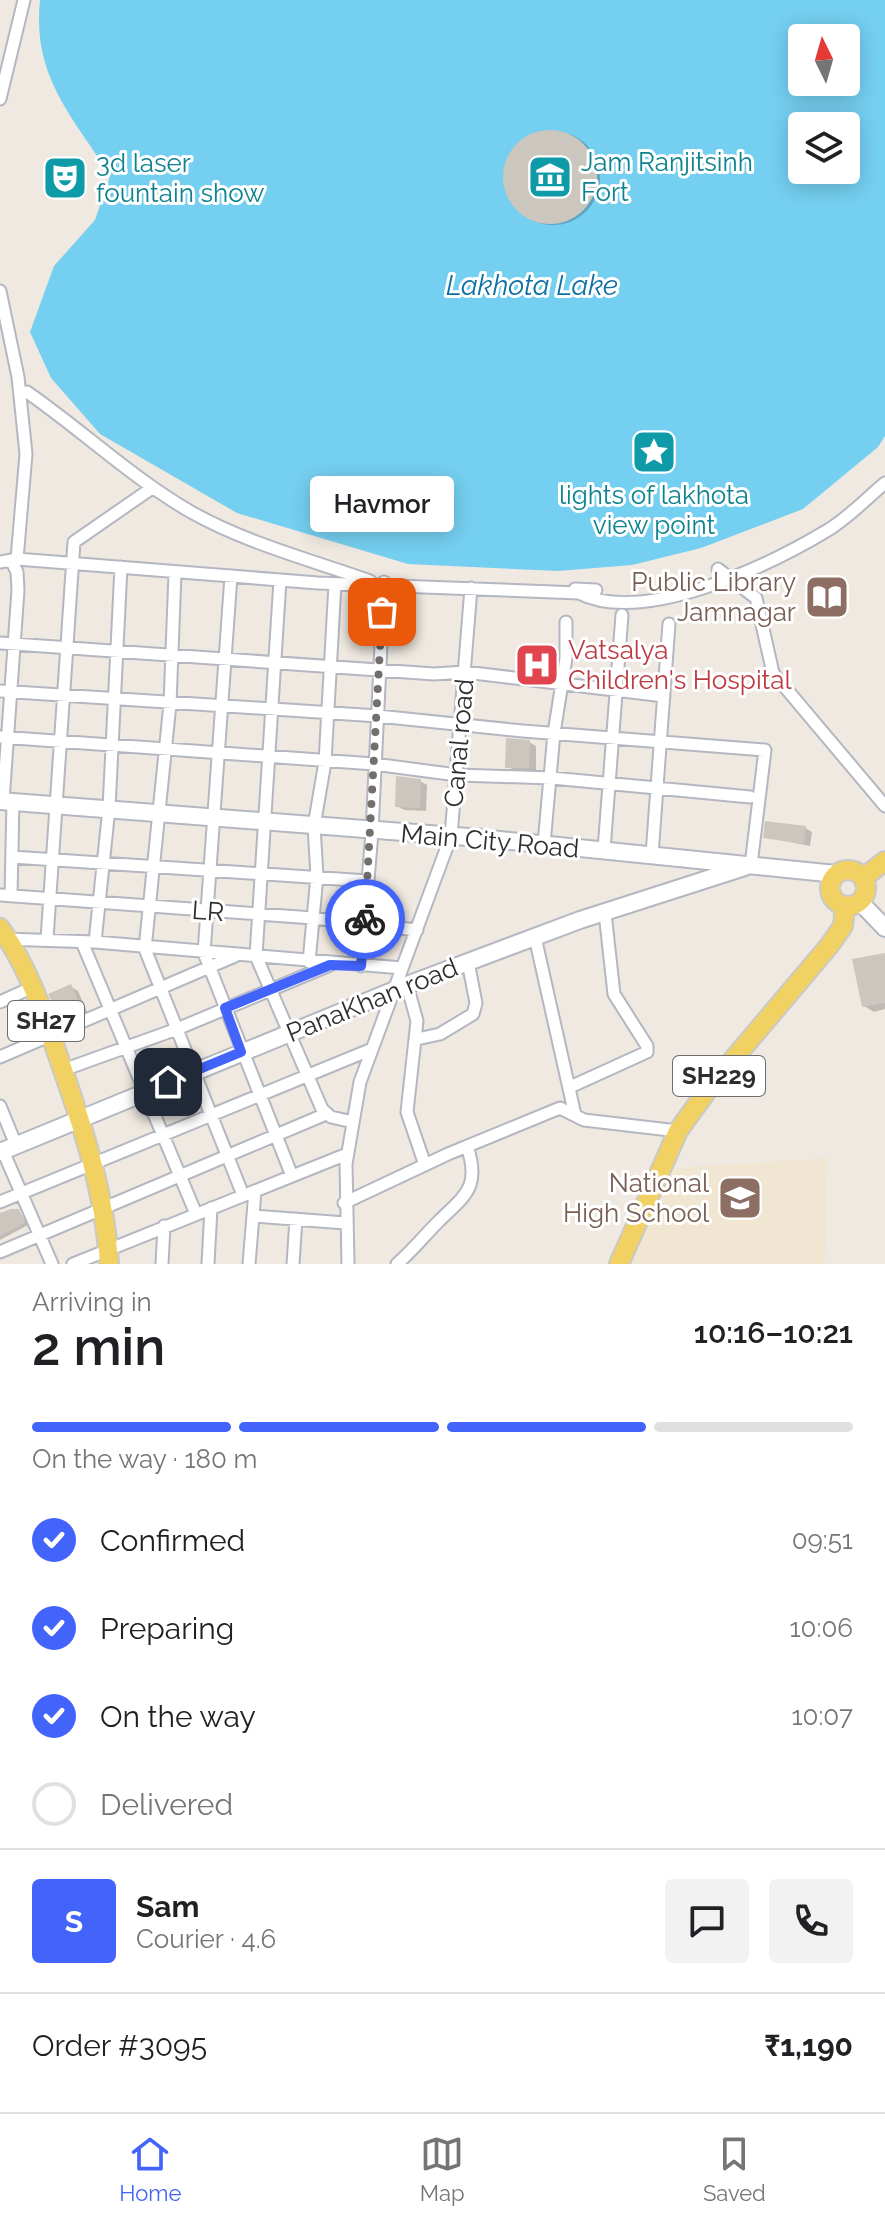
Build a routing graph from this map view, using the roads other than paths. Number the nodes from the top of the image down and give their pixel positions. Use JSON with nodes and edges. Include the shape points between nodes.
{"nodes":[{"id":1,"x":24,"y":0,"type":"edge"},
{"id":2,"x":0,"y":99,"type":"edge"},
{"id":3,"x":0,"y":291,"type":"edge"},
{"id":4,"x":27,"y":392,"type":"dead end"},
{"id":5,"x":885,"y":483,"type":"edge"},
{"id":6,"x":152,"y":488,"type":"junction"},
{"id":7,"x":9,"y":560,"type":"edge"},
{"id":8,"x":71,"y":564,"type":"junction"},
{"id":9,"x":121,"y":568,"type":"junction"},
{"id":10,"x":718,"y":569,"type":"dead end"},
{"id":11,"x":175,"y":573,"type":"junction"},
{"id":12,"x":231,"y":577,"type":"junction"},
{"id":13,"x":729,"y":578,"type":"junction"},
{"id":14,"x":280,"y":580,"type":"junction"},
{"id":15,"x":384,"y":583,"type":"junction"},
{"id":16,"x":335,"y":584,"type":"junction"},
{"id":17,"x":471,"y":588,"type":"junction"},
{"id":18,"x":596,"y":590,"type":"dead end"},
{"id":19,"x":622,"y":615,"type":"dead end"},
{"id":20,"x":566,"y":622,"type":"dead end"},
{"id":21,"x":669,"y":624,"type":"dead end"},
{"id":22,"x":0,"y":643,"type":"edge"},
{"id":23,"x":15,"y":643,"type":"junction"},
{"id":24,"x":67,"y":647,"type":"junction"},
{"id":25,"x":118,"y":650,"type":"junction"},
{"id":26,"x":173,"y":653,"type":"junction"},
{"id":27,"x":224,"y":657,"type":"junction"},
{"id":28,"x":277,"y":661,"type":"junction"},
{"id":29,"x":331,"y":665,"type":"junction"},
{"id":30,"x":380,"y":669,"type":"junction"},
{"id":31,"x":465,"y":672,"type":"junction"},
{"id":32,"x":560,"y":684,"type":"junction"},
{"id":33,"x":619,"y":688,"type":"junction"},
{"id":34,"x":5,"y":691,"type":"edge"},
{"id":35,"x":63,"y":695,"type":"junction"},
{"id":36,"x":664,"y":696,"type":"junction"},
{"id":37,"x":117,"y":699,"type":"junction"},
{"id":38,"x":170,"y":704,"type":"junction"},
{"id":39,"x":220,"y":706,"type":"junction"},
{"id":40,"x":274,"y":709,"type":"junction"},
{"id":41,"x":327,"y":712,"type":"junction"},
{"id":42,"x":378,"y":716,"type":"junction"},
{"id":43,"x":461,"y":725,"type":"junction"},
{"id":44,"x":554,"y":733,"type":"junction"},
{"id":45,"x":4,"y":737,"type":"edge"},
{"id":46,"x":612,"y":739,"type":"junction"},
{"id":47,"x":61,"y":740,"type":"junction"},
{"id":48,"x":662,"y":743,"type":"junction"},
{"id":49,"x":113,"y":744,"type":"junction"},
{"id":50,"x":164,"y":748,"type":"junction"},
{"id":51,"x":216,"y":753,"type":"junction"},
{"id":52,"x":271,"y":757,"type":"junction"},
{"id":53,"x":325,"y":762,"type":"junction"},
{"id":54,"x":374,"y":764,"type":"junction"},
{"id":55,"x":457,"y":775,"type":"junction"},
{"id":56,"x":552,"y":778,"type":"junction"},
{"id":57,"x":609,"y":785,"type":"junction"},
{"id":58,"x":660,"y":787,"type":"junction"},
{"id":59,"x":750,"y":797,"type":"dead end"},
{"id":60,"x":5,"y":801,"type":"edge"},
{"id":61,"x":57,"y":804,"type":"junction"},
{"id":62,"x":885,"y":806,"type":"edge"},
{"id":63,"x":109,"y":808,"type":"junction"},
{"id":64,"x":159,"y":812,"type":"junction"},
{"id":65,"x":212,"y":817,"type":"junction"},
{"id":66,"x":266,"y":822,"type":"junction"},
{"id":67,"x":314,"y":826,"type":"junction"},
{"id":68,"x":372,"y":832,"type":"junction"},
{"id":69,"x":451,"y":836,"type":"junction"},
{"id":70,"x":544,"y":844,"type":"junction"},
{"id":71,"x":604,"y":850,"type":"junction"},
{"id":72,"x":652,"y":855,"type":"junction"},
{"id":73,"x":12,"y":857,"type":"junction"},
{"id":74,"x":52,"y":860,"type":"junction"},
{"id":75,"x":885,"y":861,"type":"edge"},
{"id":76,"x":104,"y":863,"type":"junction"},
{"id":77,"x":751,"y":865,"type":"junction"},
{"id":78,"x":154,"y":866,"type":"junction"},
{"id":79,"x":209,"y":870,"type":"junction"},
{"id":80,"x":261,"y":874,"type":"junction"},
{"id":81,"x":836,"y":874,"type":"junction"},
{"id":82,"x":317,"y":876,"type":"junction"},
{"id":83,"x":863,"y":878,"type":"junction"},
{"id":84,"x":368,"y":881,"type":"junction"},
{"id":85,"x":5,"y":896,"type":"edge"},
{"id":86,"x":49,"y":900,"type":"junction"},
{"id":87,"x":853,"y":904,"type":"junction"},
{"id":88,"x":101,"y":905,"type":"junction"},
{"id":89,"x":151,"y":907,"type":"junction"},
{"id":90,"x":206,"y":911,"type":"junction"},
{"id":91,"x":605,"y":913,"type":"junction"},
{"id":92,"x":257,"y":915,"type":"junction"},
{"id":93,"x":313,"y":918,"type":"junction"},
{"id":94,"x":364,"y":925,"type":"junction"},
{"id":95,"x":885,"y":928,"type":"edge"},
{"id":96,"x":417,"y":930,"type":"junction"},
{"id":97,"x":2,"y":935,"type":"edge"},
{"id":98,"x":535,"y":937,"type":"junction"},
{"id":99,"x":47,"y":939,"type":"junction"},
{"id":100,"x":88,"y":942,"type":"junction"},
{"id":101,"x":145,"y":949,"type":"junction"},
{"id":102,"x":204,"y":953,"type":"junction"},
{"id":103,"x":235,"y":956,"type":"junction"},
{"id":104,"x":256,"y":956,"type":"junction"},
{"id":105,"x":309,"y":962,"type":"junction"},
{"id":106,"x":468,"y":962,"type":"junction"},
{"id":107,"x":330,"y":965,"type":"junction"},
{"id":108,"x":361,"y":966,"type":"junction"},
{"id":109,"x":402,"y":968,"type":"junction"},
{"id":110,"x":208,"y":969,"type":"junction"},
{"id":111,"x":33,"y":987,"type":"junction"},
{"id":112,"x":400,"y":988,"type":"junction"},
{"id":113,"x":161,"y":989,"type":"junction"},
{"id":114,"x":272,"y":989,"type":"junction"},
{"id":115,"x":0,"y":1002,"type":"edge"},
{"id":116,"x":225,"y":1008,"type":"junction"},
{"id":117,"x":108,"y":1011,"type":"junction"},
{"id":118,"x":177,"y":1029,"type":"junction"},
{"id":119,"x":290,"y":1032,"type":"junction"},
{"id":120,"x":51,"y":1036,"type":"junction"},
{"id":121,"x":417,"y":1039,"type":"junction"},
{"id":122,"x":124,"y":1046,"type":"junction"},
{"id":123,"x":372,"y":1049,"type":"junction"},
{"id":124,"x":241,"y":1052,"type":"junction"},
{"id":125,"x":0,"y":1057,"type":"edge"},
{"id":126,"x":63,"y":1070,"type":"junction"},
{"id":127,"x":194,"y":1071,"type":"junction"},
{"id":128,"x":308,"y":1077,"type":"junction"},
{"id":129,"x":570,"y":1087,"type":"junction"},
{"id":130,"x":143,"y":1092,"type":"junction"},
{"id":131,"x":259,"y":1095,"type":"junction"},
{"id":132,"x":0,"y":1106,"type":"edge"},
{"id":133,"x":326,"y":1114,"type":"junction"},
{"id":134,"x":212,"y":1115,"type":"junction"},
{"id":135,"x":575,"y":1116,"type":"junction"},
{"id":136,"x":81,"y":1119,"type":"junction"},
{"id":137,"x":353,"y":1122,"type":"junction"},
{"id":138,"x":678,"y":1131,"type":"junction"},
{"id":139,"x":163,"y":1136,"type":"junction"},
{"id":140,"x":275,"y":1136,"type":"junction"},
{"id":141,"x":467,"y":1146,"type":"junction"},
{"id":142,"x":6,"y":1149,"type":"edge"},
{"id":143,"x":347,"y":1154,"type":"junction"},
{"id":144,"x":227,"y":1156,"type":"junction"},
{"id":145,"x":93,"y":1165,"type":"junction"},
{"id":146,"x":425,"y":1165,"type":"junction"},
{"id":147,"x":179,"y":1176,"type":"junction"},
{"id":148,"x":292,"y":1176,"type":"junction"},
{"id":149,"x":21,"y":1193,"type":"junction"},
{"id":150,"x":249,"y":1193,"type":"junction"},
{"id":151,"x":0,"y":1202,"type":"edge"},
{"id":152,"x":344,"y":1203,"type":"junction"},
{"id":153,"x":103,"y":1206,"type":"junction"},
{"id":154,"x":211,"y":1208,"type":"junction"},
{"id":155,"x":196,"y":1214,"type":"junction"},
{"id":156,"x":253,"y":1216,"type":"junction"},
{"id":157,"x":296,"y":1219,"type":"junction"},
{"id":158,"x":345,"y":1223,"type":"junction"},
{"id":159,"x":164,"y":1226,"type":"junction"},
{"id":160,"x":40,"y":1235,"type":"junction"},
{"id":161,"x":0,"y":1252,"type":"edge"},
{"id":162,"x":109,"y":1256,"type":"edge"},
{"id":163,"x":52,"y":1264,"type":"edge"},
{"id":164,"x":73,"y":1264,"type":"edge"},
{"id":165,"x":162,"y":1264,"type":"edge"},
{"id":166,"x":208,"y":1264,"type":"edge"},
{"id":167,"x":249,"y":1264,"type":"edge"},
{"id":168,"x":293,"y":1264,"type":"edge"},
{"id":169,"x":348,"y":1264,"type":"edge"},
{"id":170,"x":397,"y":1264,"type":"edge"},
{"id":171,"x":619,"y":1264,"type":"edge"}],
"edges":[{"from":1,"to":2,"type":"street"},
{"from":3,"to":7,"type":"street","via":[[18,377],[26,454]]},
{"from":4,"to":6,"type":"street"},
{"from":5,"to":13,"type":"street","via":[[829,529]]},
{"from":6,"to":8,"type":"street","via":[[74,542]]},
{"from":6,"to":15,"type":"street","via":[[195,514],[283,551]]},
{"from":7,"to":8,"type":"street"},
{"from":7,"to":23,"type":"street","via":[[18,580]]},
{"from":8,"to":9,"type":"street"},
{"from":8,"to":24,"type":"street"},
{"from":9,"to":11,"type":"street"},
{"from":9,"to":25,"type":"street"},
{"from":10,"to":13,"type":"street"},
{"from":11,"to":12,"type":"street"},
{"from":11,"to":26,"type":"street"},
{"from":12,"to":14,"type":"street"},
{"from":12,"to":27,"type":"street"},
{"from":13,"to":17,"type":"street","via":[[638,604],[579,593]]},
{"from":13,"to":62,"type":"street","via":[[756,598],[773,673]]},
{"from":14,"to":16,"type":"street"},
{"from":14,"to":28,"type":"street"},
{"from":15,"to":16,"type":"street"},
{"from":15,"to":17,"type":"street"},
{"from":15,"to":30,"type":"street"},
{"from":16,"to":29,"type":"street"},
{"from":17,"to":18,"type":"street"},
{"from":17,"to":31,"type":"street","name":"Canal road"},
{"from":19,"to":33,"type":"street"},
{"from":20,"to":32,"type":"street"},
{"from":21,"to":36,"type":"street"},
{"from":22,"to":23,"type":"street"},
{"from":23,"to":24,"type":"street"},
{"from":23,"to":34,"type":"street"},
{"from":24,"to":25,"type":"street"},
{"from":24,"to":35,"type":"street"},
{"from":25,"to":26,"type":"street"},
{"from":25,"to":37,"type":"street"},
{"from":26,"to":27,"type":"street"},
{"from":26,"to":38,"type":"street"},
{"from":27,"to":28,"type":"street"},
{"from":27,"to":39,"type":"street"},
{"from":28,"to":29,"type":"street"},
{"from":28,"to":40,"type":"street"},
{"from":29,"to":30,"type":"street"},
{"from":29,"to":41,"type":"street"},
{"from":30,"to":31,"type":"street"},
{"from":30,"to":42,"type":"street"},
{"from":31,"to":32,"type":"street"},
{"from":31,"to":43,"type":"street","name":"Canal road"},
{"from":32,"to":33,"type":"street"},
{"from":32,"to":44,"type":"street"},
{"from":33,"to":36,"type":"street"},
{"from":33,"to":46,"type":"street"},
{"from":34,"to":35,"type":"street"},
{"from":34,"to":45,"type":"street"},
{"from":35,"to":37,"type":"street"},
{"from":35,"to":47,"type":"street"},
{"from":36,"to":48,"type":"street"},
{"from":37,"to":38,"type":"street"},
{"from":37,"to":49,"type":"street"},
{"from":38,"to":39,"type":"street"},
{"from":38,"to":50,"type":"street"},
{"from":39,"to":40,"type":"street"},
{"from":39,"to":51,"type":"street"},
{"from":40,"to":41,"type":"street"},
{"from":40,"to":52,"type":"street"},
{"from":41,"to":42,"type":"street"},
{"from":41,"to":53,"type":"street"},
{"from":42,"to":43,"type":"street"},
{"from":42,"to":54,"type":"street"},
{"from":43,"to":44,"type":"street"},
{"from":43,"to":55,"type":"street","name":"Canal road"},
{"from":44,"to":46,"type":"street"},
{"from":44,"to":56,"type":"street"},
{"from":45,"to":47,"type":"street"},
{"from":45,"to":60,"type":"street"},
{"from":46,"to":48,"type":"street"},
{"from":46,"to":57,"type":"street"},
{"from":47,"to":49,"type":"street"},
{"from":47,"to":61,"type":"street"},
{"from":48,"to":58,"type":"street"},
{"from":48,"to":77,"type":"street","via":[[765,750]]},
{"from":49,"to":50,"type":"street"},
{"from":49,"to":63,"type":"street"},
{"from":50,"to":51,"type":"street"},
{"from":50,"to":64,"type":"street"},
{"from":51,"to":52,"type":"street"},
{"from":51,"to":65,"type":"street"},
{"from":52,"to":53,"type":"street"},
{"from":52,"to":66,"type":"street"},
{"from":53,"to":54,"type":"street"},
{"from":53,"to":67,"type":"street"},
{"from":54,"to":55,"type":"street"},
{"from":54,"to":68,"type":"street"},
{"from":55,"to":56,"type":"street"},
{"from":55,"to":69,"type":"street","name":"Canal road"},
{"from":56,"to":57,"type":"street"},
{"from":56,"to":70,"type":"street"},
{"from":57,"to":58,"type":"street"},
{"from":57,"to":71,"type":"street"},
{"from":58,"to":59,"type":"street"},
{"from":58,"to":72,"type":"street"},
{"from":60,"to":61,"type":"street","name":"Main City Road"},
{"from":60,"to":73,"type":"street"},
{"from":61,"to":63,"type":"street","name":"Main City Road"},
{"from":61,"to":74,"type":"street"},
{"from":63,"to":64,"type":"street","name":"Main City Road"},
{"from":63,"to":76,"type":"street"},
{"from":64,"to":65,"type":"street","name":"Main City Road"},
{"from":64,"to":78,"type":"street"},
{"from":65,"to":66,"type":"street","name":"Main City Road"},
{"from":65,"to":79,"type":"street"},
{"from":66,"to":67,"type":"street","name":"Main City Road"},
{"from":66,"to":80,"type":"street"},
{"from":67,"to":68,"type":"street","name":"Main City Road"},
{"from":67,"to":82,"type":"street"},
{"from":68,"to":69,"type":"street","name":"Main City Road"},
{"from":68,"to":84,"type":"street"},
{"from":69,"to":70,"type":"street","name":"Main City Road"},
{"from":69,"to":96,"type":"street","name":"Canal road"},
{"from":70,"to":71,"type":"street","name":"Main City Road"},
{"from":71,"to":72,"type":"street","name":"Main City Road"},
{"from":72,"to":77,"type":"street","name":"Main City Road"},
{"from":73,"to":74,"type":"street"},
{"from":73,"to":85,"type":"street"},
{"from":74,"to":76,"type":"street"},
{"from":74,"to":86,"type":"street"},
{"from":75,"to":83,"type":"main road"},
{"from":76,"to":78,"type":"street"},
{"from":76,"to":88,"type":"street"},
{"from":77,"to":81,"type":"street","name":"Main City Road"},
{"from":77,"to":91,"type":"street","name":"PanaKhan road"},
{"from":78,"to":79,"type":"street"},
{"from":78,"to":89,"type":"street"},
{"from":79,"to":80,"type":"street"},
{"from":79,"to":90,"type":"street"},
{"from":80,"to":82,"type":"street"},
{"from":80,"to":92,"type":"street"},
{"from":81,"to":83,"type":"main road","via":[[853,871]]},
{"from":81,"to":87,"type":"main road","via":[[830,890],[835,901]]},
{"from":82,"to":84,"type":"street"},
{"from":82,"to":93,"type":"street"},
{"from":83,"to":87,"type":"main road","via":[[866,889]]},
{"from":84,"to":94,"type":"street"},
{"from":85,"to":86,"type":"street","name":"LR"},
{"from":86,"to":88,"type":"street","name":"LR"},
{"from":86,"to":99,"type":"street"},
{"from":87,"to":95,"type":"street"},
{"from":87,"to":138,"type":"main road","number":"SH229","via":[[829,946]]},
{"from":88,"to":89,"type":"street","name":"LR"},
{"from":88,"to":100,"type":"street"},
{"from":89,"to":90,"type":"street","name":"LR"},
{"from":89,"to":101,"type":"street"},
{"from":90,"to":92,"type":"street","name":"LR"},
{"from":90,"to":102,"type":"street"},
{"from":91,"to":98,"type":"street","name":"PanaKhan road"},
{"from":91,"to":129,"type":"street","via":[[614,994],[647,1052]]},
{"from":92,"to":93,"type":"street","name":"LR"},
{"from":92,"to":104,"type":"street"},
{"from":93,"to":94,"type":"street","name":"LR"},
{"from":93,"to":105,"type":"street"},
{"from":94,"to":96,"type":"street","name":"LR"},
{"from":94,"to":108,"type":"street"},
{"from":96,"to":109,"type":"street","name":"Canal road"},
{"from":97,"to":99,"type":"street"},
{"from":97,"to":111,"type":"main road","number":"SH27"},
{"from":98,"to":106,"type":"street","name":"PanaKhan road"},
{"from":98,"to":129,"type":"street","via":[[560,1063]]},
{"from":99,"to":100,"type":"street"},
{"from":100,"to":101,"type":"street"},
{"from":100,"to":117,"type":"street"},
{"from":101,"to":102,"type":"street"},
{"from":101,"to":113,"type":"street"},
{"from":102,"to":103,"type":"street"},
{"from":102,"to":110,"type":"street"},
{"from":103,"to":104,"type":"street"},
{"from":103,"to":110,"type":"street"},
{"from":104,"to":105,"type":"street"},
{"from":104,"to":114,"type":"street"},
{"from":105,"to":107,"type":"street"},
{"from":106,"to":112,"type":"street","name":"PanaKhan road"},
{"from":106,"to":121,"type":"street","via":[[476,1003],[473,1014],[440,1034]]},
{"from":107,"to":108,"type":"street"},
{"from":107,"to":114,"type":"street"},
{"from":108,"to":109,"type":"street"},
{"from":109,"to":112,"type":"street","name":"Canal road"},
{"from":110,"to":113,"type":"street"},
{"from":110,"to":116,"type":"street"},
{"from":111,"to":115,"type":"street"},
{"from":111,"to":120,"type":"main road","number":"SH27"},
{"from":112,"to":119,"type":"street","name":"PanaKhan road"},
{"from":112,"to":121,"type":"street","via":[[416,1009]]},
{"from":112,"to":123,"type":"street","name":"Canal road"},
{"from":113,"to":117,"type":"street"},
{"from":113,"to":118,"type":"street"},
{"from":114,"to":116,"type":"street"},
{"from":114,"to":119,"type":"street"},
{"from":116,"to":118,"type":"street"},
{"from":116,"to":124,"type":"street"},
{"from":117,"to":120,"type":"street"},
{"from":117,"to":122,"type":"street"},
{"from":118,"to":122,"type":"street"},
{"from":118,"to":127,"type":"street"},
{"from":119,"to":124,"type":"street","name":"PanaKhan road"},
{"from":119,"to":128,"type":"street"},
{"from":120,"to":125,"type":"street"},
{"from":120,"to":126,"type":"main road","number":"SH27"},
{"from":121,"to":146,"type":"street","via":[[406,1102]]},
{"from":122,"to":126,"type":"street"},
{"from":122,"to":130,"type":"street"},
{"from":123,"to":128,"type":"street"},
{"from":123,"to":137,"type":"street","name":"Canal road"},
{"from":124,"to":127,"type":"street","name":"PanaKhan road"},
{"from":124,"to":131,"type":"street"},
{"from":126,"to":136,"type":"main road","number":"SH27"},
{"from":127,"to":130,"type":"street","name":"PanaKhan road"},
{"from":127,"to":134,"type":"street"},
{"from":128,"to":131,"type":"street"},
{"from":128,"to":133,"type":"street"},
{"from":129,"to":135,"type":"street"},
{"from":130,"to":136,"type":"street","name":"PanaKhan road"},
{"from":130,"to":139,"type":"street"},
{"from":131,"to":134,"type":"street"},
{"from":131,"to":140,"type":"street"},
{"from":132,"to":142,"type":"street"},
{"from":133,"to":137,"type":"street"},
{"from":133,"to":140,"type":"street"},
{"from":134,"to":139,"type":"street"},
{"from":134,"to":144,"type":"street"},
{"from":135,"to":138,"type":"street"},
{"from":135,"to":141,"type":"street","via":[[560,1108]]},
{"from":136,"to":142,"type":"street","name":"PanaKhan road"},
{"from":136,"to":145,"type":"main road","number":"SH27"},
{"from":137,"to":143,"type":"street","name":"Canal road"},
{"from":138,"to":171,"type":"main road","number":"SH229"},
{"from":139,"to":145,"type":"street"},
{"from":139,"to":147,"type":"street"},
{"from":140,"to":144,"type":"street"},
{"from":140,"to":148,"type":"street"},
{"from":141,"to":146,"type":"street"},
{"from":141,"to":170,"type":"street","via":[[474,1173],[470,1189]]},
{"from":142,"to":149,"type":"street"},
{"from":143,"to":148,"type":"street"},
{"from":143,"to":152,"type":"street","name":"Canal road"},
{"from":144,"to":147,"type":"street"},
{"from":144,"to":150,"type":"street"},
{"from":145,"to":149,"type":"street"},
{"from":145,"to":153,"type":"main road","number":"SH27"},
{"from":146,"to":152,"type":"street"},
{"from":147,"to":153,"type":"street"},
{"from":147,"to":155,"type":"street"},
{"from":148,"to":150,"type":"street"},
{"from":149,"to":151,"type":"street"},
{"from":149,"to":160,"type":"street"},
{"from":150,"to":154,"type":"street"},
{"from":150,"to":156,"type":"street"},
{"from":152,"to":158,"type":"street","name":"Canal road"},
{"from":153,"to":160,"type":"street"},
{"from":153,"to":162,"type":"main road","number":"SH27"},
{"from":154,"to":155,"type":"street"},
{"from":154,"to":166,"type":"street"},
{"from":155,"to":159,"type":"street"},
{"from":156,"to":157,"type":"street"},
{"from":156,"to":167,"type":"street"},
{"from":157,"to":158,"type":"street"},
{"from":157,"to":168,"type":"street"},
{"from":158,"to":169,"type":"street","name":"Canal road"},
{"from":159,"to":162,"type":"street"},
{"from":159,"to":165,"type":"street"},
{"from":160,"to":161,"type":"street"},
{"from":160,"to":163,"type":"street"},
{"from":162,"to":164,"type":"street"}]}
